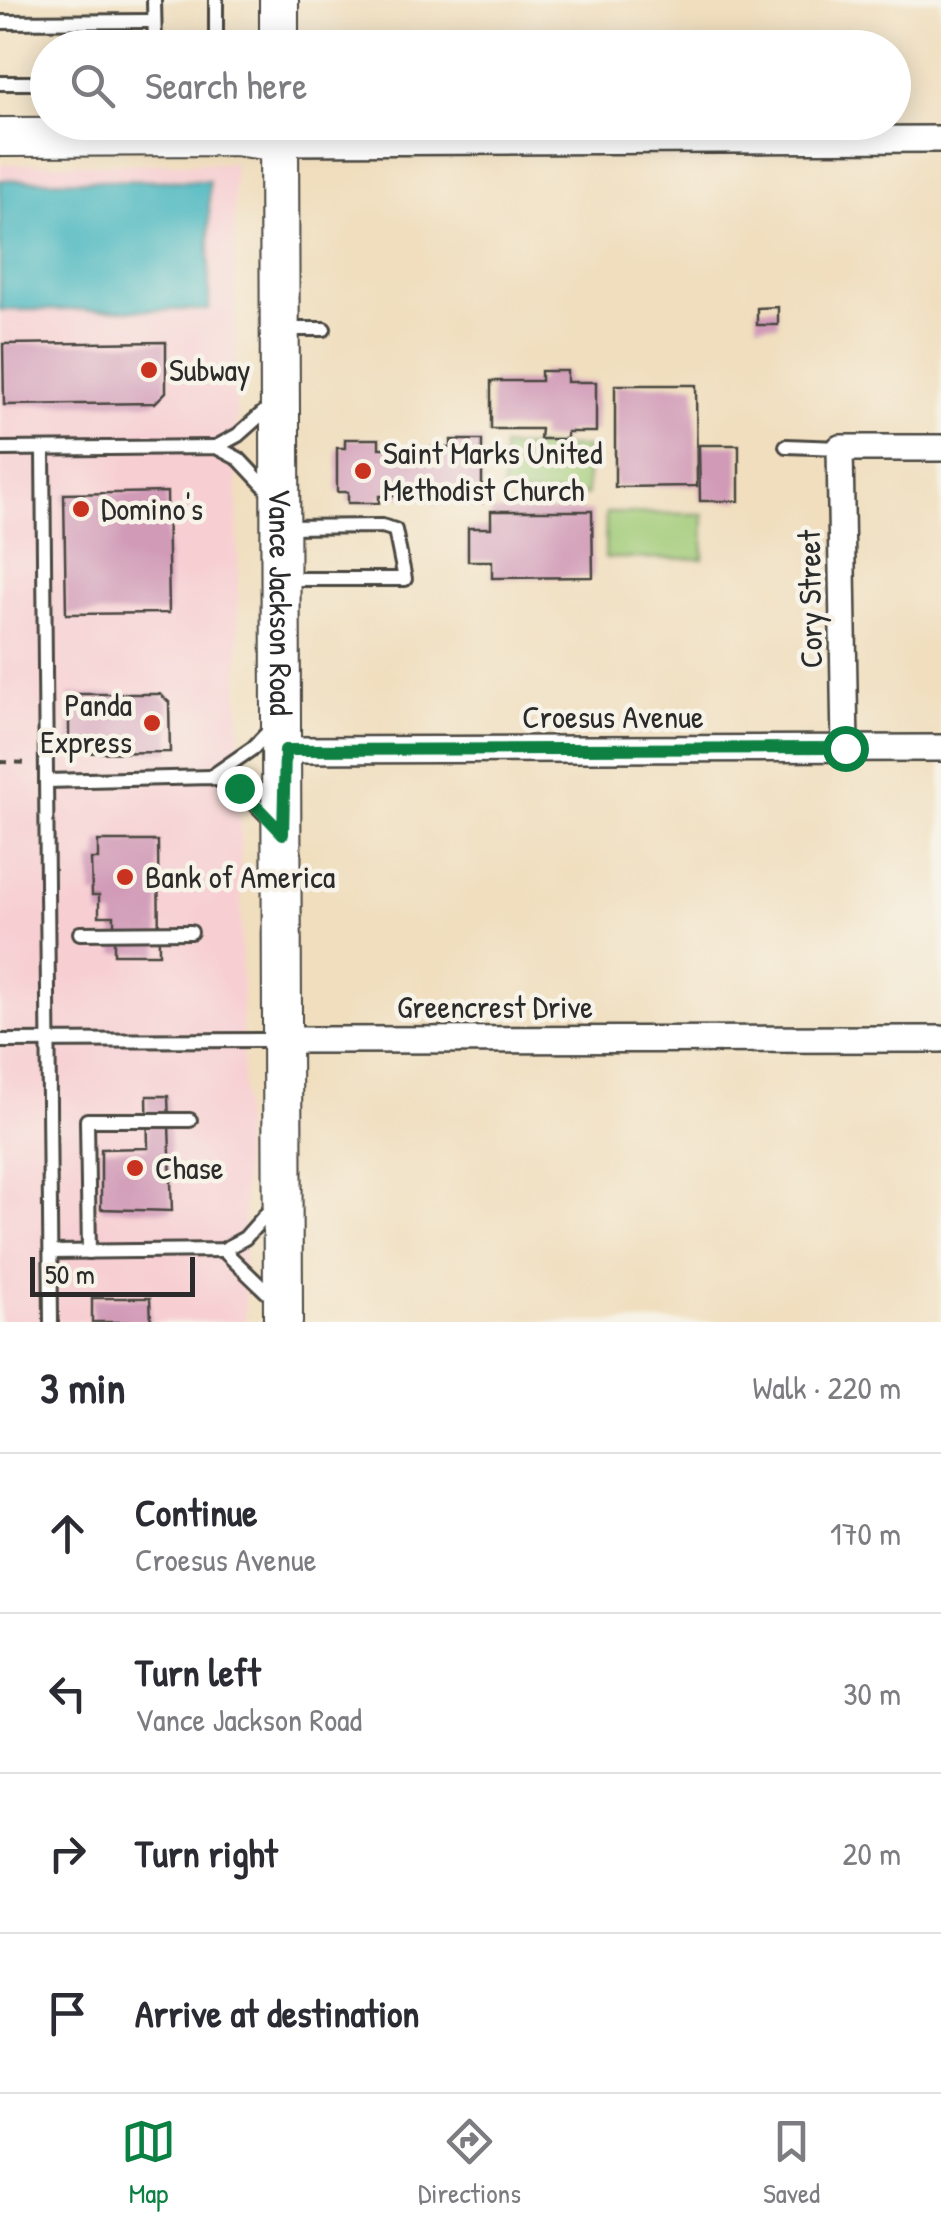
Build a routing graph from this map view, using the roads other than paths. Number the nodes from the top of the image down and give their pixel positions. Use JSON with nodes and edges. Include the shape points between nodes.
{"nodes":[{"id":1,"x":154,"y":0,"type":"edge"},
{"id":2,"x":216,"y":0,"type":"edge"},
{"id":3,"x":279,"y":0,"type":"edge"},
{"id":4,"x":154,"y":21,"type":"junction"},
{"id":5,"x":0,"y":22,"type":"edge"},
{"id":6,"x":154,"y":30,"type":"edge"},
{"id":7,"x":216,"y":30,"type":"edge"},
{"id":8,"x":279,"y":30,"type":"edge"},
{"id":9,"x":0,"y":83,"type":"edge"},
{"id":10,"x":30,"y":83,"type":"edge"},
{"id":11,"x":30,"y":135,"type":"edge"},
{"id":12,"x":0,"y":137,"type":"edge"},
{"id":13,"x":911,"y":139,"type":"edge"},
{"id":14,"x":941,"y":139,"type":"edge"},
{"id":15,"x":279,"y":140,"type":"edge"},
{"id":16,"x":281,"y":329,"type":"junction"},
{"id":17,"x":324,"y":329,"type":"dead end"},
{"id":18,"x":282,"y":396,"type":"junction"},
{"id":19,"x":786,"y":446,"type":"dead end"},
{"id":20,"x":216,"y":448,"type":"junction"},
{"id":21,"x":840,"y":448,"type":"junction"},
{"id":22,"x":941,"y":448,"type":"edge"},
{"id":23,"x":0,"y":449,"type":"edge"},
{"id":24,"x":43,"y":450,"type":"junction"},
{"id":25,"x":283,"y":517,"type":"junction"},
{"id":26,"x":283,"y":579,"type":"junction"},
{"id":27,"x":285,"y":732,"type":"junction"},
{"id":28,"x":845,"y":748,"type":"junction"},
{"id":29,"x":941,"y":748,"type":"edge"},
{"id":30,"x":210,"y":777,"type":"junction"},
{"id":31,"x":46,"y":782,"type":"junction"},
{"id":32,"x":283,"y":834,"type":"junction"},
{"id":33,"x":191,"y":932,"type":"dead end"},
{"id":34,"x":80,"y":933,"type":"dead end"},
{"id":35,"x":941,"y":1039,"type":"edge"},
{"id":36,"x":49,"y":1040,"type":"junction"},
{"id":37,"x":279,"y":1040,"type":"junction"},
{"id":38,"x":0,"y":1041,"type":"edge"},
{"id":39,"x":190,"y":1120,"type":"dead end"},
{"id":40,"x":282,"y":1195,"type":"junction"},
{"id":41,"x":223,"y":1250,"type":"junction"},
{"id":42,"x":50,"y":1252,"type":"junction"},
{"id":43,"x":88,"y":1252,"type":"junction"},
{"id":44,"x":283,"y":1316,"type":"edge"},
{"id":45,"x":51,"y":1322,"type":"edge"}],
"edges":[{"from":1,"to":4,"type":"lane"},
{"from":2,"to":7,"type":"lane"},
{"from":3,"to":8,"type":"main road"},
{"from":4,"to":5,"type":"lane"},
{"from":4,"to":6,"type":"lane"},
{"from":9,"to":10,"type":"lane"},
{"from":11,"to":12,"type":"main road"},
{"from":13,"to":14,"type":"street"},
{"from":15,"to":16,"type":"main road","name":"Vance Jackson Road"},
{"from":16,"to":17,"type":"lane"},
{"from":16,"to":18,"type":"main road","name":"Vance Jackson Road"},
{"from":18,"to":20,"type":"lane"},
{"from":18,"to":25,"type":"main road","name":"Vance Jackson Road"},
{"from":19,"to":21,"type":"lane"},
{"from":20,"to":24,"type":"lane"},
{"from":20,"to":25,"type":"lane","via":[[240,459]]},
{"from":21,"to":22,"type":"street"},
{"from":21,"to":28,"type":"street","name":"Cory Street"},
{"from":23,"to":24,"type":"lane"},
{"from":24,"to":31,"type":"lane"},
{"from":25,"to":26,"type":"main road","name":"Vance Jackson Road"},
{"from":25,"to":26,"type":"lane","via":[[394,530],[404,579]]},
{"from":26,"to":27,"type":"main road","name":"Vance Jackson Road"},
{"from":27,"to":28,"type":"street","name":"Croesus Avenue"},
{"from":27,"to":30,"type":"lane"},
{"from":27,"to":32,"type":"main road","name":"Vance Jackson Road"},
{"from":28,"to":29,"type":"street","name":"Croesus Avenue"},
{"from":30,"to":31,"type":"lane"},
{"from":30,"to":32,"type":"lane","via":[[239,788]]},
{"from":31,"to":36,"type":"lane"},
{"from":32,"to":37,"type":"main road","name":"Vance Jackson Road"},
{"from":33,"to":34,"type":"lane"},
{"from":35,"to":37,"type":"street","name":"Greencrest Drive"},
{"from":36,"to":37,"type":"lane","name":"Greencrest Drive"},
{"from":36,"to":38,"type":"lane","name":"Greencrest Drive"},
{"from":36,"to":42,"type":"lane"},
{"from":37,"to":40,"type":"main road","name":"Vance Jackson Road"},
{"from":39,"to":43,"type":"lane","via":[[87,1120]]},
{"from":40,"to":41,"type":"lane","via":[[256,1228]]},
{"from":40,"to":44,"type":"main road","name":"Vance Jackson Road"},
{"from":41,"to":43,"type":"lane"},
{"from":41,"to":44,"type":"lane","via":[[254,1275]]},
{"from":42,"to":43,"type":"lane"},
{"from":42,"to":45,"type":"lane"}]}
